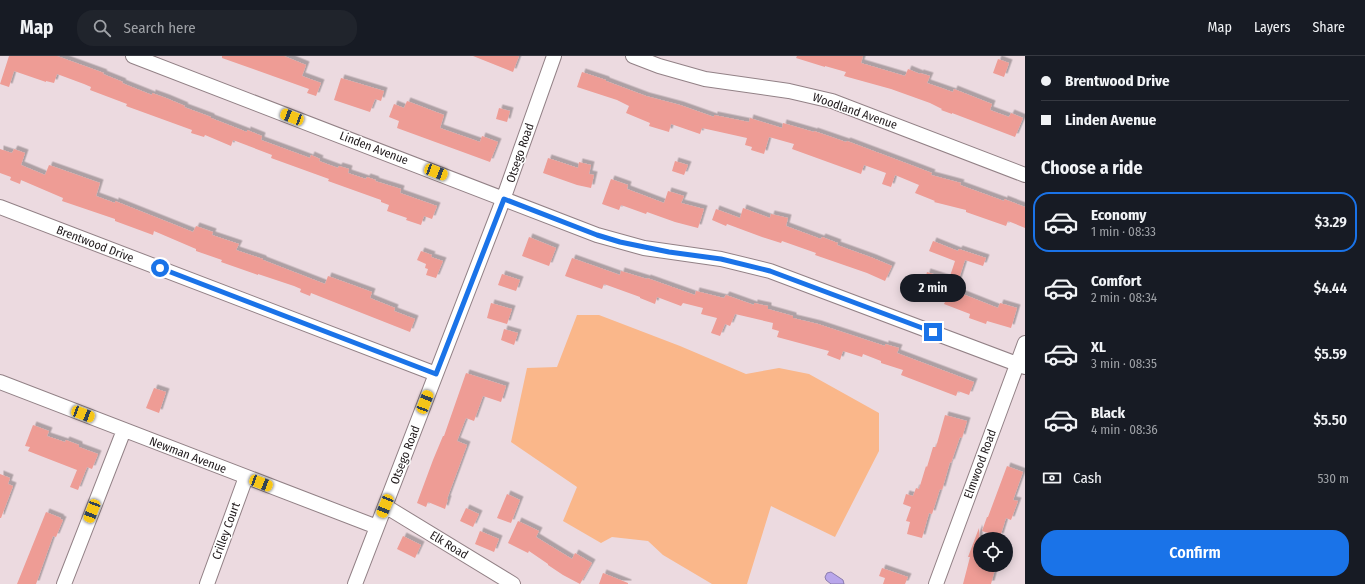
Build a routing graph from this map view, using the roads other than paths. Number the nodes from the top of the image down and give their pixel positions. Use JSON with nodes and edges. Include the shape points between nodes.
{"nodes":[{"id":1,"x":133,"y":56,"type":"edge"},
{"id":2,"x":554,"y":56,"type":"edge"},
{"id":3,"x":633,"y":56,"type":"edge"},
{"id":4,"x":1025,"y":175,"type":"edge"},
{"id":5,"x":504,"y":199,"type":"junction"},
{"id":6,"x":0,"y":207,"type":"edge"},
{"id":7,"x":1025,"y":343,"type":"edge"},
{"id":8,"x":1021,"y":366,"type":"edge"},
{"id":9,"x":436,"y":374,"type":"junction"},
{"id":10,"x":1,"y":384,"type":"edge"},
{"id":11,"x":124,"y":430,"type":"junction"},
{"id":12,"x":246,"y":477,"type":"junction"},
{"id":13,"x":385,"y":506,"type":"junction"},
{"id":14,"x":377,"y":527,"type":"junction"},
{"id":15,"x":64,"y":584,"type":"edge"},
{"id":16,"x":207,"y":584,"type":"edge"},
{"id":17,"x":355,"y":584,"type":"edge"},
{"id":18,"x":513,"y":584,"type":"edge"},
{"id":19,"x":936,"y":584,"type":"edge"}],
"edges":[{"from":1,"to":5,"type":"street","name":"Linden Avenue"},
{"from":2,"to":5,"type":"street","name":"Otsego Road"},
{"from":3,"to":4,"type":"street","name":"Woodland Avenue","via":[[705,79],[789,91],[832,101]]},
{"from":5,"to":8,"type":"street","name":"Linden Avenue","via":[[620,242],[721,259],[770,271]]},
{"from":5,"to":9,"type":"street","name":"Otsego Road"},
{"from":6,"to":9,"type":"street","name":"Brentwood Drive"},
{"from":7,"to":8,"type":"street","name":"Elmwood Road"},
{"from":8,"to":19,"type":"street","name":"Elmwood Road"},
{"from":9,"to":13,"type":"street","name":"Otsego Road"},
{"from":10,"to":11,"type":"street","name":"Newman Avenue"},
{"from":11,"to":12,"type":"street","name":"Newman Avenue"},
{"from":11,"to":15,"type":"street"},
{"from":12,"to":14,"type":"street","name":"Newman Avenue"},
{"from":12,"to":16,"type":"street","name":"Crilley Court"},
{"from":13,"to":14,"type":"street","name":"Otsego Road"},
{"from":13,"to":18,"type":"street","name":"Elk Road"},
{"from":14,"to":17,"type":"street","name":"Otsego Road"}]}
